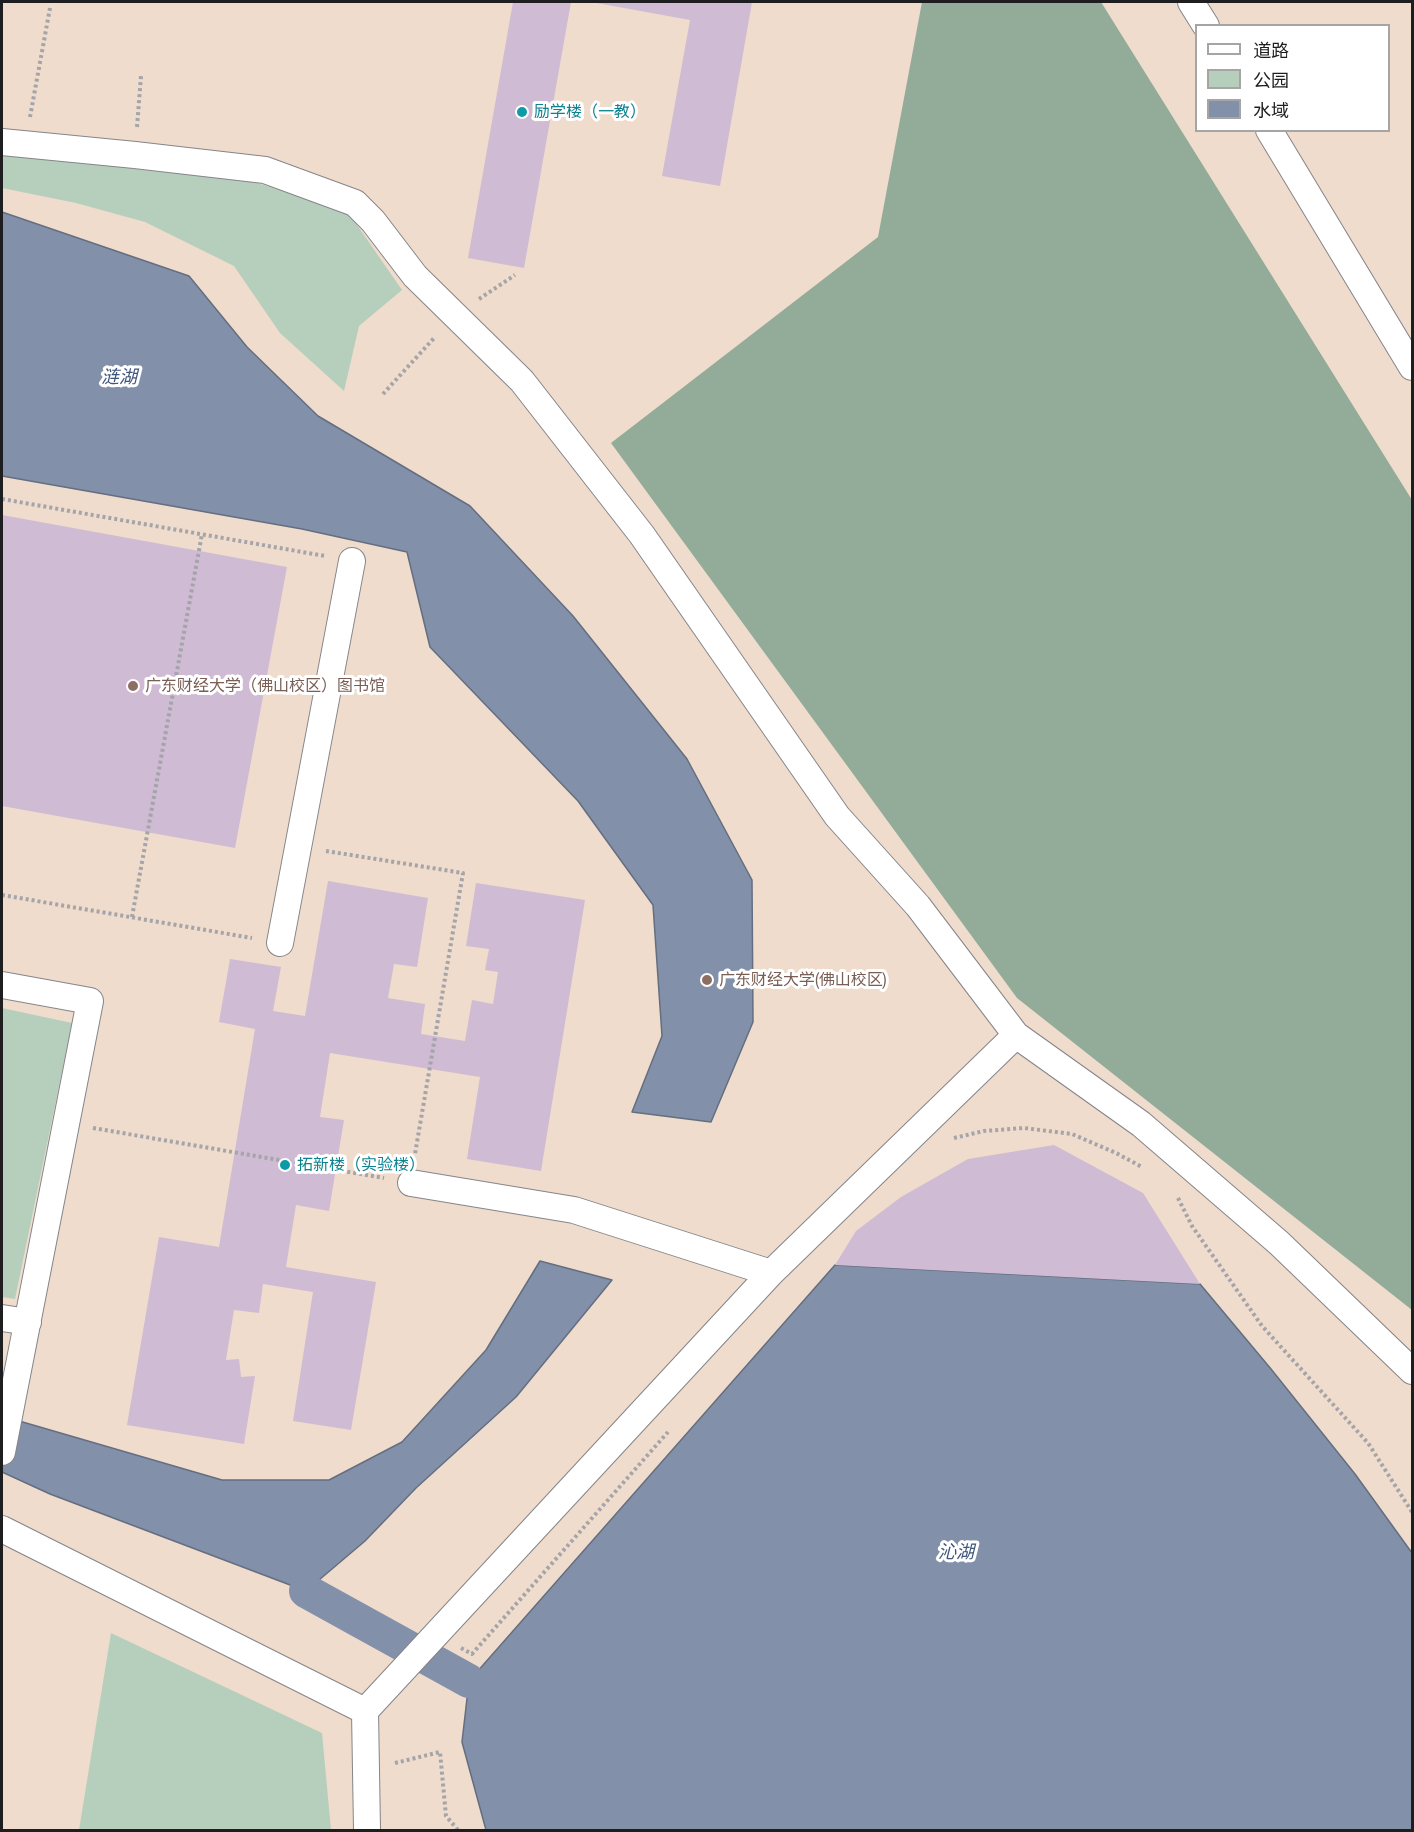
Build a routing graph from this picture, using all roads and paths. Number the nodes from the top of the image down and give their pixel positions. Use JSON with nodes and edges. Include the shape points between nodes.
{"nodes":[{"id":1,"x":1191,"y":2,"type":"edge"},
{"id":2,"x":50,"y":8,"type":"dead end"},
{"id":3,"x":1205,"y":24,"type":"edge"},
{"id":4,"x":141,"y":76,"type":"dead end"},
{"id":5,"x":1270,"y":132,"type":"edge"},
{"id":6,"x":13,"y":143,"type":"edge"},
{"id":7,"x":135,"y":154,"type":"junction"},
{"id":8,"x":515,"y":275,"type":"dead end"},
{"id":9,"x":455,"y":316,"type":"junction"},
{"id":10,"x":1413,"y":367,"type":"edge"},
{"id":11,"x":383,"y":394,"type":"dead end"},
{"id":12,"x":2,"y":499,"type":"edge"},
{"id":13,"x":202,"y":534,"type":"junction"},
{"id":14,"x":352,"y":561,"type":"joint"},
{"id":15,"x":299,"y":847,"type":"junction"},
{"id":16,"x":2,"y":895,"type":"edge"},
{"id":17,"x":132,"y":917,"type":"junction"},
{"id":18,"x":280,"y":943,"type":"joint"},
{"id":19,"x":2,"y":985,"type":"edge"},
{"id":20,"x":1016,"y":1035,"type":"junction"},
{"id":21,"x":66,"y":1124,"type":"junction"},
{"id":22,"x":946,"y":1140,"type":"dead end"},
{"id":23,"x":1144,"y":1168,"type":"dead end"},
{"id":24,"x":411,"y":1183,"type":"junction"},
{"id":25,"x":1176,"y":1194,"type":"dead end"},
{"id":26,"x":771,"y":1273,"type":"junction"},
{"id":27,"x":2,"y":1318,"type":"edge"},
{"id":28,"x":28,"y":1322,"type":"junction"},
{"id":29,"x":1413,"y":1371,"type":"edge"},
{"id":30,"x":670,"y":1429,"type":"dead end"},
{"id":31,"x":2,"y":1452,"type":"edge"},
{"id":32,"x":1413,"y":1512,"type":"edge"},
{"id":33,"x":2,"y":1529,"type":"edge"},
{"id":34,"x":434,"y":1637,"type":"junction"},
{"id":35,"x":367,"y":1709,"type":"junction"},
{"id":36,"x":366,"y":1769,"type":"junction"},
{"id":37,"x":367,"y":1830,"type":"edge"},
{"id":38,"x":458,"y":1830,"type":"edge"}],
"edges":[{"from":1,"to":3,"type":"street"},
{"from":2,"to":6,"type":"path"},
{"from":4,"to":7,"type":"path"},
{"from":5,"to":10,"type":"street"},
{"from":6,"to":7,"type":"street"},
{"from":7,"to":9,"type":"street","via":[[265,170],[355,203],[415,276]]},
{"from":8,"to":9,"type":"path"},
{"from":9,"to":11,"type":"path"},
{"from":9,"to":20,"type":"street","via":[[522,381],[642,535],[837,816],[918,906]]},
{"from":12,"to":13,"type":"path"},
{"from":13,"to":14,"type":"path"},
{"from":13,"to":17,"type":"path"},
{"from":14,"to":15,"type":"street"},
{"from":15,"to":18,"type":"street"},
{"from":15,"to":24,"type":"path","via":[[463,873]]},
{"from":16,"to":17,"type":"path"},
{"from":17,"to":18,"type":"path"},
{"from":19,"to":21,"type":"street","via":[[90,1001]]},
{"from":20,"to":26,"type":"street"},
{"from":20,"to":29,"type":"street","via":[[1141,1124],[1279,1243]]},
{"from":21,"to":24,"type":"path"},
{"from":21,"to":28,"type":"street"},
{"from":22,"to":23,"type":"path","via":[[984,1131],[1024,1128],[1072,1134]]},
{"from":24,"to":26,"type":"street","via":[[574,1210]]},
{"from":25,"to":32,"type":"path","via":[[1192,1226],[1262,1326],[1368,1443]]},
{"from":26,"to":34,"type":"street"},
{"from":27,"to":28,"type":"street"},
{"from":28,"to":31,"type":"street"},
{"from":30,"to":34,"type":"path","via":[[472,1654]]},
{"from":33,"to":35,"type":"street"},
{"from":34,"to":35,"type":"street"},
{"from":35,"to":36,"type":"street"},
{"from":36,"to":37,"type":"street"},
{"from":36,"to":38,"type":"path","via":[[440,1752],[446,1816]]}]}
